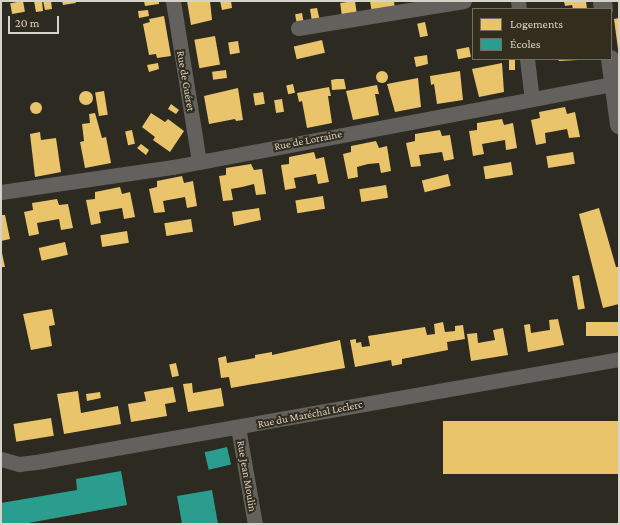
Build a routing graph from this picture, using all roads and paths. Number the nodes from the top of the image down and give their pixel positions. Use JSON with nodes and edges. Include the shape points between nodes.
{"nodes":[{"id":1,"x":173,"y":1,"type":"edge"},
{"id":2,"x":464,"y":1,"type":"edge"},
{"id":3,"x":298,"y":28,"type":"dead end"},
{"id":4,"x":527,"y":60,"type":"edge"},
{"id":5,"x":610,"y":60,"type":"edge"},
{"id":6,"x":616,"y":83,"type":"edge"},
{"id":7,"x":532,"y":98,"type":"junction"},
{"id":8,"x":619,"y":124,"type":"edge"},
{"id":9,"x":199,"y":161,"type":"junction"},
{"id":10,"x":1,"y":192,"type":"edge"},
{"id":11,"x":619,"y":359,"type":"edge"},
{"id":12,"x":238,"y":427,"type":"junction"},
{"id":13,"x":1,"y":459,"type":"edge"},
{"id":14,"x":255,"y":524,"type":"edge"}],
"edges":[{"from":1,"to":9,"type":"street","name":"Rue de Guéret"},
{"from":2,"to":3,"type":"street"},
{"from":4,"to":7,"type":"street"},
{"from":5,"to":6,"type":"street"},
{"from":6,"to":7,"type":"street","name":"Rue de Lorraine"},
{"from":6,"to":8,"type":"street"},
{"from":7,"to":9,"type":"street","name":"Rue de Lorraine"},
{"from":9,"to":10,"type":"street","name":"Rue de Lorraine"},
{"from":11,"to":12,"type":"street","name":"Rue du Maréchal Leclerc"},
{"from":12,"to":13,"type":"street","name":"Rue du Maréchal Leclerc","via":[[27,463],[19,464]]},
{"from":12,"to":14,"type":"street","name":"Rue Jean Moulin"}]}
